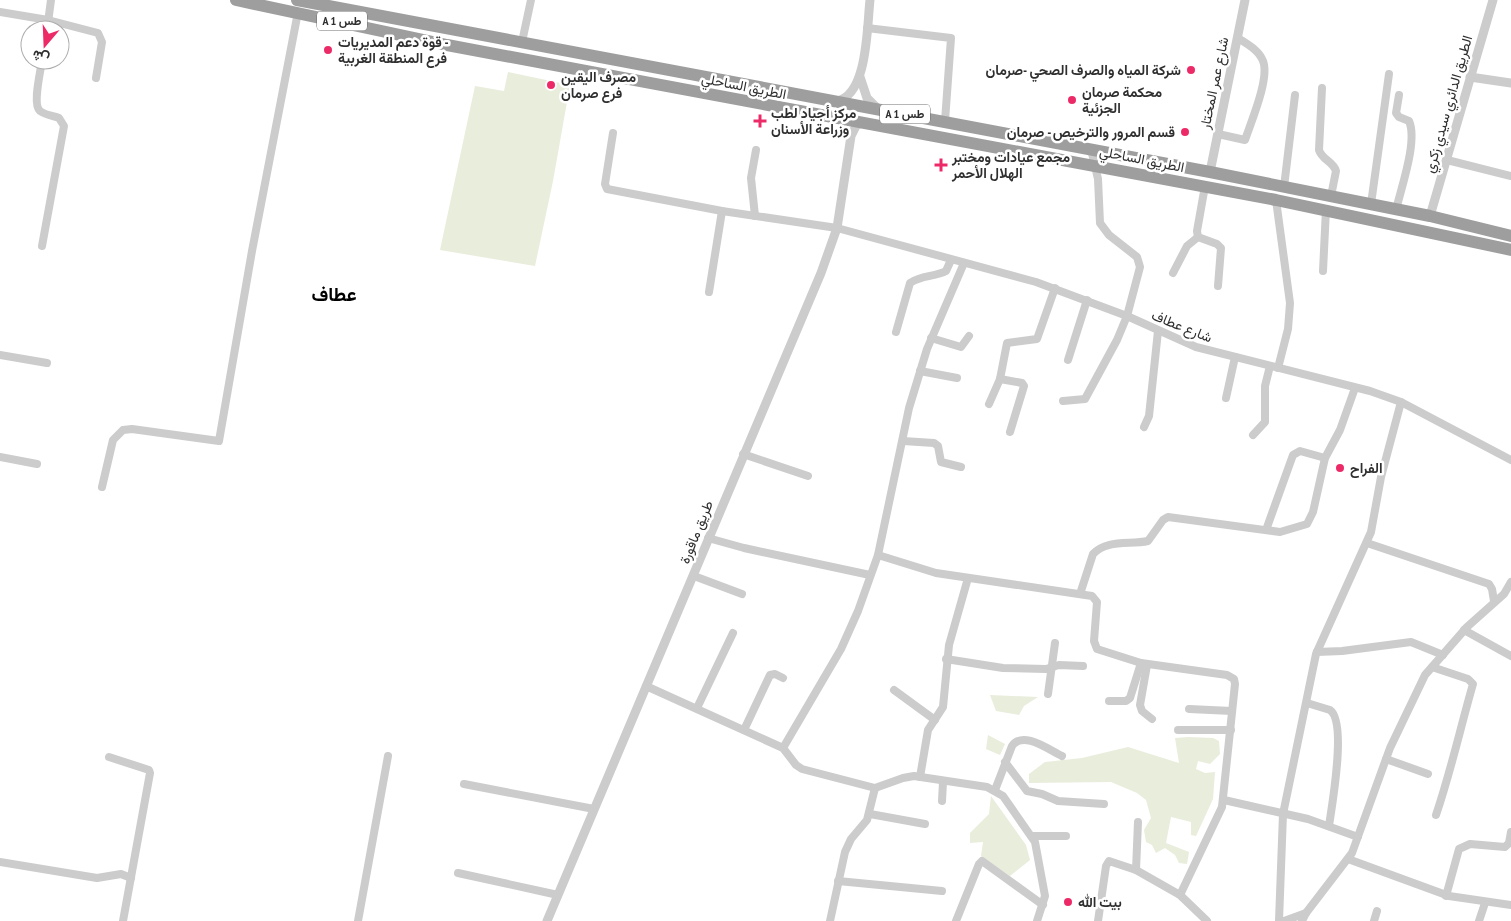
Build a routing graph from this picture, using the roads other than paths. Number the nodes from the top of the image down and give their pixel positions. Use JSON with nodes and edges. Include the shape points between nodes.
{"nodes":[{"id":1,"x":51,"y":0,"type":"edge"},
{"id":2,"x":236,"y":0,"type":"edge"},
{"id":3,"x":531,"y":0,"type":"edge"},
{"id":4,"x":870,"y":0,"type":"edge"},
{"id":5,"x":1245,"y":0,"type":"edge"},
{"id":6,"x":1493,"y":0,"type":"edge"},
{"id":7,"x":297,"y":6,"type":"edge"},
{"id":8,"x":0,"y":12,"type":"edge"},
{"id":9,"x":48,"y":20,"type":"joint"},
{"id":10,"x":70,"y":26,"type":"edge"},
{"id":11,"x":448,"y":28,"type":"junction"},
{"id":12,"x":867,"y":28,"type":"junction"},
{"id":13,"x":1238,"y":38,"type":"junction"},
{"id":14,"x":522,"y":42,"type":"junction"},
{"id":15,"x":446,"y":45,"type":"junction"},
{"id":16,"x":41,"y":70,"type":"edge"},
{"id":17,"x":1389,"y":74,"type":"dead end"},
{"id":18,"x":860,"y":77,"type":"junction"},
{"id":19,"x":96,"y":78,"type":"dead end"},
{"id":20,"x":1470,"y":78,"type":"junction"},
{"id":21,"x":1511,"y":83,"type":"edge"},
{"id":22,"x":1322,"y":88,"type":"dead end"},
{"id":23,"x":1295,"y":95,"type":"dead end"},
{"id":24,"x":1399,"y":96,"type":"dead end"},
{"id":25,"x":833,"y":101,"type":"junction"},
{"id":26,"x":877,"y":108,"type":"junction"},
{"id":27,"x":838,"y":119,"type":"junction"},
{"id":28,"x":945,"y":121,"type":"junction"},
{"id":29,"x":861,"y":123,"type":"junction"},
{"id":30,"x":613,"y":133,"type":"dead end"},
{"id":31,"x":1218,"y":134,"type":"junction"},
{"id":32,"x":849,"y":148,"type":"junction"},
{"id":33,"x":1091,"y":149,"type":"junction"},
{"id":34,"x":756,"y":150,"type":"dead end"},
{"id":35,"x":1446,"y":160,"type":"junction"},
{"id":36,"x":1094,"y":165,"type":"junction"},
{"id":37,"x":1210,"y":172,"type":"junction"},
{"id":38,"x":1511,"y":176,"type":"edge"},
{"id":39,"x":1205,"y":186,"type":"junction"},
{"id":40,"x":1284,"y":187,"type":"junction"},
{"id":41,"x":1331,"y":196,"type":"junction"},
{"id":42,"x":1276,"y":200,"type":"junction"},
{"id":43,"x":1371,"y":204,"type":"junction"},
{"id":44,"x":1326,"y":209,"type":"junction"},
{"id":45,"x":1396,"y":210,"type":"junction"},
{"id":46,"x":722,"y":211,"type":"junction"},
{"id":47,"x":755,"y":216,"type":"junction"},
{"id":48,"x":1430,"y":216,"type":"junction"},
{"id":49,"x":837,"y":228,"type":"junction"},
{"id":50,"x":1511,"y":236,"type":"edge"},
{"id":51,"x":1198,"y":237,"type":"junction"},
{"id":52,"x":42,"y":246,"type":"dead end"},
{"id":53,"x":1511,"y":250,"type":"edge"},
{"id":54,"x":950,"y":260,"type":"junction"},
{"id":55,"x":964,"y":263,"type":"junction"},
{"id":56,"x":1323,"y":271,"type":"dead end"},
{"id":57,"x":1173,"y":273,"type":"dead end"},
{"id":58,"x":1218,"y":286,"type":"dead end"},
{"id":59,"x":1055,"y":288,"type":"junction"},
{"id":60,"x":709,"y":292,"type":"dead end"},
{"id":61,"x":1087,"y":300,"type":"junction"},
{"id":62,"x":1127,"y":316,"type":"junction"},
{"id":63,"x":1158,"y":331,"type":"junction"},
{"id":64,"x":896,"y":332,"type":"dead end"},
{"id":65,"x":969,"y":336,"type":"dead end"},
{"id":66,"x":931,"y":338,"type":"junction"},
{"id":67,"x":0,"y":355,"type":"edge"},
{"id":68,"x":1235,"y":357,"type":"junction"},
{"id":69,"x":1068,"y":360,"type":"dead end"},
{"id":70,"x":47,"y":363,"type":"dead end"},
{"id":71,"x":1274,"y":367,"type":"junction"},
{"id":72,"x":920,"y":371,"type":"junction"},
{"id":73,"x":957,"y":378,"type":"dead end"},
{"id":74,"x":1000,"y":379,"type":"junction"},
{"id":75,"x":1354,"y":388,"type":"junction"},
{"id":76,"x":1226,"y":398,"type":"dead end"},
{"id":77,"x":1063,"y":401,"type":"dead end"},
{"id":78,"x":1401,"y":402,"type":"junction"},
{"id":79,"x":989,"y":404,"type":"dead end"},
{"id":80,"x":1144,"y":427,"type":"dead end"},
{"id":81,"x":1010,"y":432,"type":"dead end"},
{"id":82,"x":1253,"y":435,"type":"dead end"},
{"id":83,"x":903,"y":441,"type":"junction"},
{"id":84,"x":743,"y":454,"type":"junction"},
{"id":85,"x":0,"y":457,"type":"edge"},
{"id":86,"x":1325,"y":458,"type":"junction"},
{"id":87,"x":1511,"y":460,"type":"edge"},
{"id":88,"x":37,"y":464,"type":"dead end"},
{"id":89,"x":962,"y":467,"type":"dead end"},
{"id":90,"x":808,"y":476,"type":"dead end"},
{"id":91,"x":102,"y":487,"type":"dead end"},
{"id":92,"x":1266,"y":530,"type":"junction"},
{"id":93,"x":708,"y":538,"type":"junction"},
{"id":94,"x":1367,"y":543,"type":"junction"},
{"id":95,"x":878,"y":555,"type":"junction"},
{"id":96,"x":870,"y":575,"type":"junction"},
{"id":97,"x":694,"y":576,"type":"junction"},
{"id":98,"x":968,"y":578,"type":"junction"},
{"id":99,"x":1511,"y":582,"type":"edge"},
{"id":100,"x":742,"y":594,"type":"dead end"},
{"id":101,"x":1080,"y":594,"type":"junction"},
{"id":102,"x":1494,"y":601,"type":"junction"},
{"id":103,"x":1464,"y":630,"type":"junction"},
{"id":104,"x":733,"y":633,"type":"dead end"},
{"id":105,"x":1055,"y":643,"type":"dead end"},
{"id":106,"x":1317,"y":652,"type":"junction"},
{"id":107,"x":1443,"y":655,"type":"junction"},
{"id":108,"x":1511,"y":656,"type":"edge"},
{"id":109,"x":946,"y":659,"type":"junction"},
{"id":110,"x":1144,"y":664,"type":"junction"},
{"id":111,"x":1083,"y":666,"type":"dead end"},
{"id":112,"x":1432,"y":667,"type":"junction"},
{"id":113,"x":1052,"y":668,"type":"junction"},
{"id":114,"x":783,"y":678,"type":"dead end"},
{"id":115,"x":646,"y":686,"type":"junction"},
{"id":116,"x":894,"y":690,"type":"dead end"},
{"id":117,"x":1048,"y":694,"type":"dead end"},
{"id":118,"x":1109,"y":702,"type":"dead end"},
{"id":119,"x":1307,"y":704,"type":"junction"},
{"id":120,"x":697,"y":708,"type":"junction"},
{"id":121,"x":1189,"y":709,"type":"dead end"},
{"id":122,"x":1232,"y":712,"type":"junction"},
{"id":123,"x":1152,"y":719,"type":"dead end"},
{"id":124,"x":935,"y":720,"type":"junction"},
{"id":125,"x":744,"y":730,"type":"junction"},
{"id":126,"x":1178,"y":730,"type":"dead end"},
{"id":127,"x":1231,"y":730,"type":"junction"},
{"id":128,"x":783,"y":748,"type":"junction"},
{"id":129,"x":388,"y":756,"type":"dead end"},
{"id":130,"x":1062,"y":756,"type":"dead end"},
{"id":131,"x":109,"y":757,"type":"dead end"},
{"id":132,"x":1386,"y":759,"type":"junction"},
{"id":133,"x":1005,"y":762,"type":"junction"},
{"id":134,"x":1428,"y":774,"type":"dead end"},
{"id":135,"x":920,"y":777,"type":"junction"},
{"id":136,"x":943,"y":782,"type":"junction"},
{"id":137,"x":464,"y":784,"type":"dead end"},
{"id":138,"x":875,"y":788,"type":"junction"},
{"id":139,"x":995,"y":790,"type":"junction"},
{"id":140,"x":1224,"y":800,"type":"junction"},
{"id":141,"x":942,"y":802,"type":"dead end"},
{"id":142,"x":1104,"y":804,"type":"dead end"},
{"id":143,"x":594,"y":809,"type":"junction"},
{"id":144,"x":870,"y":814,"type":"junction"},
{"id":145,"x":1283,"y":814,"type":"junction"},
{"id":146,"x":1436,"y":815,"type":"dead end"},
{"id":147,"x":1138,"y":822,"type":"dead end"},
{"id":148,"x":925,"y":824,"type":"dead end"},
{"id":149,"x":1329,"y":826,"type":"junction"},
{"id":150,"x":1511,"y":832,"type":"edge"},
{"id":151,"x":1032,"y":836,"type":"junction"},
{"id":152,"x":1066,"y":836,"type":"dead end"},
{"id":153,"x":1358,"y":838,"type":"junction"},
{"id":154,"x":1348,"y":859,"type":"junction"},
{"id":155,"x":0,"y":862,"type":"edge"},
{"id":156,"x":1136,"y":870,"type":"junction"},
{"id":157,"x":458,"y":873,"type":"dead end"},
{"id":158,"x":131,"y":878,"type":"junction"},
{"id":159,"x":838,"y":881,"type":"junction"},
{"id":160,"x":942,"y":891,"type":"dead end"},
{"id":161,"x":558,"y":895,"type":"junction"},
{"id":162,"x":1180,"y":895,"type":"junction"},
{"id":163,"x":1446,"y":896,"type":"junction"},
{"id":164,"x":1485,"y":903,"type":"junction"},
{"id":165,"x":1043,"y":905,"type":"junction"},
{"id":166,"x":1511,"y":905,"type":"edge"},
{"id":167,"x":1377,"y":911,"type":"dead end"},
{"id":168,"x":1306,"y":913,"type":"junction"},
{"id":169,"x":123,"y":921,"type":"edge"},
{"id":170,"x":358,"y":921,"type":"edge"},
{"id":171,"x":547,"y":921,"type":"edge"},
{"id":172,"x":830,"y":921,"type":"edge"},
{"id":173,"x":956,"y":921,"type":"edge"},
{"id":174,"x":1037,"y":921,"type":"edge"},
{"id":175,"x":1098,"y":921,"type":"edge"},
{"id":176,"x":1207,"y":921,"type":"edge"},
{"id":177,"x":1279,"y":921,"type":"edge"},
{"id":178,"x":1284,"y":921,"type":"edge"},
{"id":179,"x":1302,"y":921,"type":"edge"},
{"id":180,"x":1374,"y":921,"type":"edge"},
{"id":181,"x":1479,"y":921,"type":"edge"}],
"edges":[{"from":1,"to":9,"type":"street"},
{"from":2,"to":7,"type":"highway","name":"الطريق الساحلي","number":"A 1 طس"},
{"from":3,"to":14,"type":"street"},
{"from":4,"to":12,"type":"street"},
{"from":5,"to":13,"type":"street","name":"شارع عمر المختار"},
{"from":6,"to":20,"type":"street","name":"الطريق الدائري سيدي زكري"},
{"from":7,"to":11,"type":"highway","name":"الطريق الساحلي","number":"A 1 طس"},
{"from":7,"to":15,"type":"highway","name":"الطريق الساحلي","number":"A 1 طس"},
{"from":7,"to":91,"type":"street","via":[[220,441],[123,430],[113,440]]},
{"from":8,"to":9,"type":"street"},
{"from":10,"to":19,"type":"street","via":[[98,33],[102,42]]},
{"from":11,"to":14,"type":"highway","name":"الطريق الساحلي","number":"A 1 طس"},
{"from":11,"to":15,"type":"highway"},
{"from":12,"to":18,"type":"street"},
{"from":12,"to":28,"type":"street","via":[[951,38]]},
{"from":13,"to":31,"type":"street","name":"شارع عمر المختار"},
{"from":13,"to":31,"type":"street","via":[[1263,60],[1264,81],[1246,140]]},
{"from":14,"to":25,"type":"highway","name":"الطريق الساحلي","number":"A 1 طس"},
{"from":15,"to":27,"type":"highway","name":"الطريق الساحلي","number":"A 1 طس"},
{"from":16,"to":52,"type":"street","via":[[38,108],[59,118],[64,126]]},
{"from":17,"to":43,"type":"street"},
{"from":18,"to":25,"type":"street","via":[[848,96]]},
{"from":18,"to":26,"type":"street","via":[[867,98]]},
{"from":20,"to":21,"type":"street"},
{"from":20,"to":35,"type":"street","name":"الطريق الدائري سيدي زكري"},
{"from":22,"to":41,"type":"street","via":[[1319,150],[1322,158],[1336,170]]},
{"from":23,"to":40,"type":"street"},
{"from":24,"to":45,"type":"street","via":[[1396,114],[1409,121],[1411,130]]},
{"from":25,"to":26,"type":"highway","name":"الطريق الساحلي","number":"A 1 طس"},
{"from":26,"to":28,"type":"highway","name":"الطريق الساحلي","number":"A 1 طس"},
{"from":27,"to":29,"type":"highway","name":"الطريق الساحلي","number":"A 1 طس"},
{"from":27,"to":32,"type":"street","name":"طريق ماقورة","via":[[847,128]]},
{"from":28,"to":33,"type":"highway","name":"الطريق الساحلي","number":"A 1 طس"},
{"from":29,"to":32,"type":"street","name":"طريق ماقورة","via":[[853,130]]},
{"from":29,"to":36,"type":"highway","name":"الطريق الساحلي","number":"A 1 طس"},
{"from":30,"to":46,"type":"street","name":"شارع عطاف","via":[[605,184],[607,189]]},
{"from":31,"to":37,"type":"street","name":"شارع عمر المختار"},
{"from":32,"to":49,"type":"street","name":"طريق ماقورة"},
{"from":33,"to":36,"type":"street"},
{"from":33,"to":37,"type":"highway","name":"الطريق الساحلي","number":"A 1 طس"},
{"from":34,"to":47,"type":"street","via":[[751,178]]},
{"from":35,"to":38,"type":"street"},
{"from":35,"to":48,"type":"street","name":"الطريق الدائري سيدي زكري"},
{"from":36,"to":39,"type":"highway","name":"الطريق الساحلي","number":"A 1 طس"},
{"from":36,"to":62,"type":"street","via":[[1103,230],[1140,262]]},
{"from":37,"to":40,"type":"highway","name":"الطريق الساحلي","number":"A 1 طس"},
{"from":39,"to":42,"type":"highway","name":"الطريق الساحلي","number":"A 1 طس"},
{"from":39,"to":51,"type":"street"},
{"from":40,"to":41,"type":"highway","name":"الطريق الساحلي","number":"A 1 طس"},
{"from":41,"to":43,"type":"highway","name":"الطريق الساحلي","number":"A 1 طس"},
{"from":42,"to":44,"type":"highway","name":"الطريق الساحلي","number":"A 1 طس"},
{"from":42,"to":71,"type":"street","via":[[1290,303],[1288,329]]},
{"from":43,"to":45,"type":"highway","name":"الطريق الساحلي","number":"A 1 طس"},
{"from":44,"to":53,"type":"highway","name":"الطريق الساحلي","number":"A 1 طس"},
{"from":44,"to":56,"type":"street"},
{"from":45,"to":48,"type":"highway","name":"الطريق الساحلي","number":"A 1 طس"},
{"from":46,"to":47,"type":"street","name":"شارع عطاف"},
{"from":46,"to":60,"type":"street"},
{"from":47,"to":49,"type":"street","name":"شارع عطاف"},
{"from":48,"to":50,"type":"highway","name":"الطريق الساحلي","number":"A 1 طس"},
{"from":49,"to":54,"type":"street","name":"شارع عطاف"},
{"from":49,"to":84,"type":"street","name":"طريق ماقورة","via":[[821,273]]},
{"from":51,"to":57,"type":"street","via":[[1187,246]]},
{"from":51,"to":58,"type":"street","via":[[1221,248]]},
{"from":54,"to":55,"type":"street","name":"شارع عطاف"},
{"from":54,"to":64,"type":"street","via":[[946,271],[938,276],[915,279],[910,283]]},
{"from":55,"to":59,"type":"street","name":"شارع عطاف"},
{"from":55,"to":66,"type":"street"},
{"from":59,"to":61,"type":"street","name":"شارع عطاف"},
{"from":59,"to":74,"type":"street","via":[[1037,339],[1008,343]]},
{"from":61,"to":62,"type":"street","name":"شارع عطاف"},
{"from":61,"to":69,"type":"street"},
{"from":62,"to":63,"type":"street","name":"شارع عطاف"},
{"from":62,"to":77,"type":"street","via":[[1109,357],[1084,400]]},
{"from":63,"to":68,"type":"street","name":"شارع عطاف","via":[[1196,347]]},
{"from":63,"to":80,"type":"street","via":[[1149,416]]},
{"from":65,"to":66,"type":"street","via":[[960,347]]},
{"from":66,"to":72,"type":"street"},
{"from":67,"to":70,"type":"street"},
{"from":68,"to":71,"type":"street","name":"شارع عطاف"},
{"from":68,"to":76,"type":"street"},
{"from":71,"to":75,"type":"street","name":"شارع عطاف"},
{"from":71,"to":82,"type":"street","via":[[1265,386],[1266,422]]},
{"from":72,"to":73,"type":"street"},
{"from":72,"to":83,"type":"street"},
{"from":74,"to":79,"type":"street"},
{"from":74,"to":81,"type":"street","via":[[1024,386]]},
{"from":75,"to":78,"type":"street","name":"شارع عطاف"},
{"from":75,"to":86,"type":"street","via":[[1340,430]]},
{"from":78,"to":87,"type":"street","name":"شارع عطاف"},
{"from":78,"to":94,"type":"street"},
{"from":83,"to":89,"type":"street","via":[[934,444],[938,446],[941,462]]},
{"from":83,"to":95,"type":"street"},
{"from":84,"to":90,"type":"street"},
{"from":84,"to":93,"type":"street","name":"طريق ماقورة"},
{"from":85,"to":88,"type":"street"},
{"from":86,"to":92,"type":"street","via":[[1310,521],[1287,531]]},
{"from":86,"to":92,"type":"street","via":[[1300,451],[1293,455]]},
{"from":92,"to":101,"type":"street","via":[[1168,518],[1148,541],[1109,544],[1096,551]]},
{"from":93,"to":96,"type":"street"},
{"from":93,"to":97,"type":"street","name":"طريق ماقورة"},
{"from":94,"to":102,"type":"street","via":[[1489,584]]},
{"from":94,"to":106,"type":"street"},
{"from":95,"to":96,"type":"street"},
{"from":95,"to":98,"type":"street","via":[[928,572]]},
{"from":96,"to":128,"type":"street","via":[[841,649]]},
{"from":97,"to":100,"type":"street"},
{"from":97,"to":115,"type":"street","name":"طريق ماقورة"},
{"from":98,"to":101,"type":"street"},
{"from":98,"to":109,"type":"street"},
{"from":99,"to":102,"type":"street","via":[[1504,594]]},
{"from":101,"to":110,"type":"street","via":[[1094,597],[1097,602],[1096,649]]},
{"from":102,"to":103,"type":"street"},
{"from":103,"to":107,"type":"street"},
{"from":103,"to":108,"type":"street"},
{"from":104,"to":120,"type":"street"},
{"from":105,"to":113,"type":"street"},
{"from":106,"to":107,"type":"street","via":[[1411,642]]},
{"from":106,"to":119,"type":"street"},
{"from":107,"to":112,"type":"street"},
{"from":109,"to":113,"type":"street","via":[[1003,668]]},
{"from":109,"to":124,"type":"street","via":[[943,707]]},
{"from":110,"to":118,"type":"street","via":[[1130,698]]},
{"from":110,"to":122,"type":"street","via":[[1230,676],[1235,684]]},
{"from":110,"to":123,"type":"street","via":[[1140,705]]},
{"from":111,"to":113,"type":"street","via":[[1059,665]]},
{"from":112,"to":132,"type":"street","via":[[1413,696]]},
{"from":112,"to":146,"type":"street","via":[[1468,679],[1472,684],[1454,760]]},
{"from":113,"to":117,"type":"street"},
{"from":114,"to":125,"type":"street","via":[[770,675]]},
{"from":115,"to":120,"type":"street"},
{"from":115,"to":143,"type":"street","name":"طريق ماقورة"},
{"from":116,"to":124,"type":"street"},
{"from":119,"to":145,"type":"street"},
{"from":119,"to":149,"type":"street","via":[[1330,710],[1337,721],[1336,777]]},
{"from":120,"to":125,"type":"street"},
{"from":121,"to":122,"type":"street"},
{"from":122,"to":127,"type":"street"},
{"from":124,"to":135,"type":"street","via":[[928,730]]},
{"from":125,"to":128,"type":"street"},
{"from":126,"to":127,"type":"street"},
{"from":127,"to":140,"type":"street"},
{"from":128,"to":138,"type":"street","via":[[799,767]]},
{"from":129,"to":170,"type":"street"},
{"from":130,"to":133,"type":"street","via":[[1023,739],[1013,743]]},
{"from":131,"to":158,"type":"street","via":[[149,770],[150,774]]},
{"from":132,"to":134,"type":"street"},
{"from":132,"to":153,"type":"street"},
{"from":133,"to":139,"type":"street"},
{"from":133,"to":142,"type":"street","via":[[1027,791],[1054,800]]},
{"from":135,"to":136,"type":"street"},
{"from":135,"to":138,"type":"street","via":[[903,778]]},
{"from":136,"to":139,"type":"street"},
{"from":136,"to":141,"type":"street"},
{"from":137,"to":143,"type":"street"},
{"from":138,"to":144,"type":"street"},
{"from":139,"to":151,"type":"street"},
{"from":140,"to":145,"type":"street"},
{"from":140,"to":162,"type":"street"},
{"from":143,"to":161,"type":"street","name":"طريق ماقورة"},
{"from":144,"to":148,"type":"street"},
{"from":144,"to":159,"type":"street","via":[[848,845]]},
{"from":145,"to":149,"type":"street"},
{"from":145,"to":177,"type":"street"},
{"from":147,"to":156,"type":"street"},
{"from":149,"to":153,"type":"street"},
{"from":150,"to":163,"type":"street","via":[[1505,847],[1470,844],[1458,849]]},
{"from":151,"to":152,"type":"street"},
{"from":151,"to":165,"type":"street","via":[[1045,893]]},
{"from":153,"to":154,"type":"street"},
{"from":154,"to":163,"type":"street"},
{"from":154,"to":168,"type":"street"},
{"from":155,"to":158,"type":"street","via":[[97,878],[121,874]]},
{"from":156,"to":162,"type":"street"},
{"from":156,"to":175,"type":"street","via":[[1108,863]]},
{"from":157,"to":161,"type":"street"},
{"from":158,"to":169,"type":"street"},
{"from":159,"to":160,"type":"street"},
{"from":159,"to":172,"type":"street"},
{"from":161,"to":171,"type":"street","name":"طريق ماقورة"},
{"from":162,"to":176,"type":"street"},
{"from":163,"to":164,"type":"street"},
{"from":164,"to":166,"type":"street"},
{"from":164,"to":181,"type":"street"},
{"from":165,"to":173,"type":"street","via":[[982,862]]},
{"from":165,"to":174,"type":"street"},
{"from":167,"to":180,"type":"street"},
{"from":168,"to":178,"type":"street"},
{"from":168,"to":179,"type":"street"}]}
